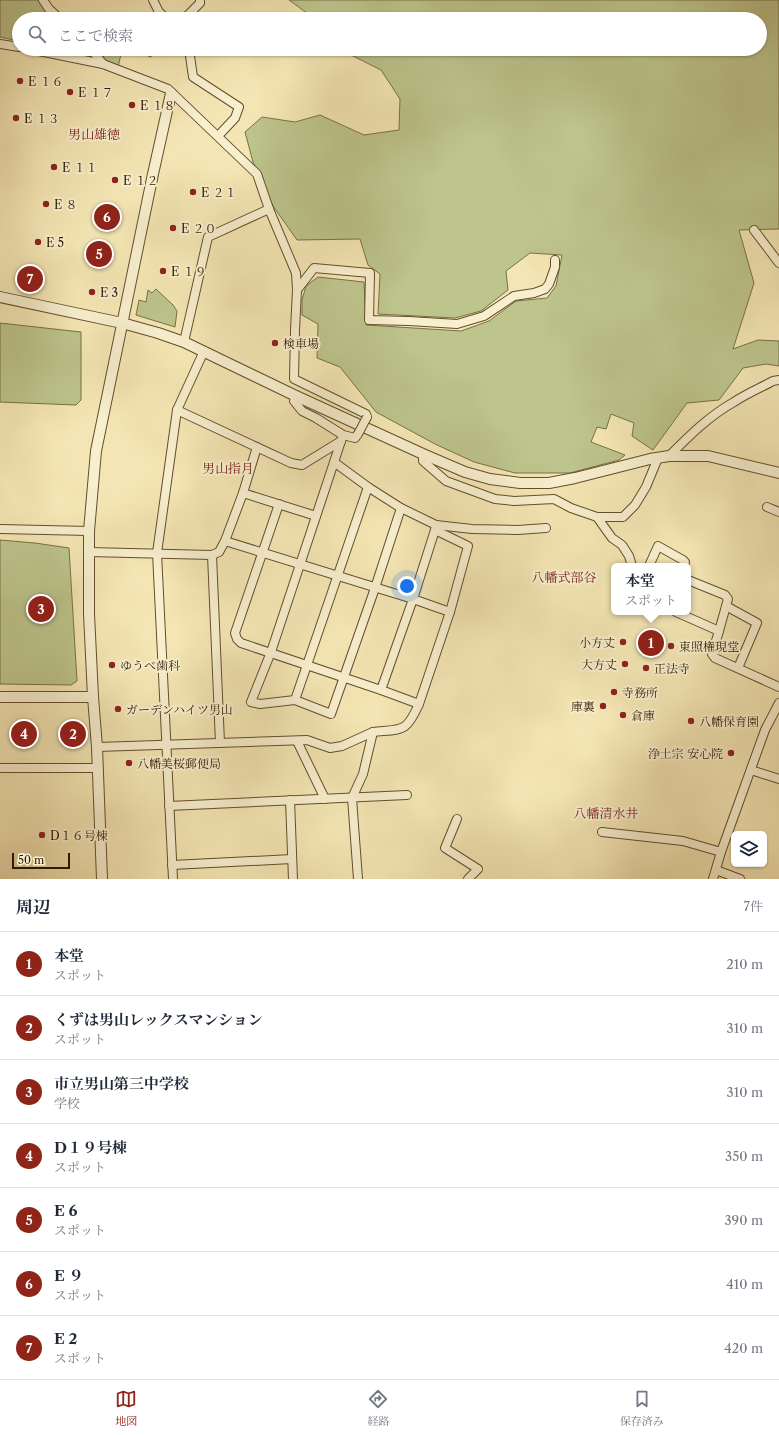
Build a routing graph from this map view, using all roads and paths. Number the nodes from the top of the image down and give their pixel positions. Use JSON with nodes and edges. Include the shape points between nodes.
{"nodes":[{"id":1,"x":43,"y":0,"type":"edge"},
{"id":2,"x":153,"y":0,"type":"edge"},
{"id":3,"x":200,"y":0,"type":"edge"},
{"id":4,"x":52,"y":12,"type":"edge"},
{"id":5,"x":159,"y":12,"type":"edge"},
{"id":6,"x":191,"y":12,"type":"edge"},
{"id":7,"x":0,"y":44,"type":"edge"},
{"id":8,"x":12,"y":46,"type":"edge"},
{"id":9,"x":64,"y":56,"type":"edge"},
{"id":10,"x":97,"y":56,"type":"edge"},
{"id":11,"x":190,"y":56,"type":"edge"},
{"id":12,"x":103,"y":64,"type":"junction"},
{"id":13,"x":171,"y":93,"type":"junction"},
{"id":14,"x":218,"y":136,"type":"junction"},
{"id":15,"x":269,"y":209,"type":"junction"},
{"id":16,"x":754,"y":230,"type":"dead end"},
{"id":17,"x":555,"y":260,"type":"dead end"},
{"id":18,"x":779,"y":263,"type":"edge"},
{"id":19,"x":297,"y":290,"type":"junction"},
{"id":20,"x":0,"y":298,"type":"edge"},
{"id":21,"x":122,"y":323,"type":"junction"},
{"id":22,"x":184,"y":342,"type":"junction"},
{"id":23,"x":204,"y":351,"type":"junction"},
{"id":24,"x":779,"y":380,"type":"edge"},
{"id":25,"x":296,"y":396,"type":"junction"},
{"id":26,"x":177,"y":410,"type":"junction"},
{"id":27,"x":342,"y":438,"type":"junction"},
{"id":28,"x":257,"y":447,"type":"junction"},
{"id":29,"x":423,"y":454,"type":"junction"},
{"id":30,"x":669,"y":456,"type":"junction"},
{"id":31,"x":658,"y":458,"type":"junction"},
{"id":32,"x":334,"y":462,"type":"junction"},
{"id":33,"x":779,"y":473,"type":"edge"},
{"id":34,"x":368,"y":487,"type":"junction"},
{"id":35,"x":243,"y":493,"type":"junction"},
{"id":36,"x":279,"y":504,"type":"junction"},
{"id":37,"x":767,"y":507,"type":"dead end"},
{"id":38,"x":401,"y":508,"type":"junction"},
{"id":39,"x":779,"y":512,"type":"edge"},
{"id":40,"x":316,"y":516,"type":"junction"},
{"id":41,"x":596,"y":517,"type":"junction"},
{"id":42,"x":436,"y":528,"type":"junction"},
{"id":43,"x":546,"y":528,"type":"dead end"},
{"id":44,"x":0,"y":529,"type":"edge"},
{"id":45,"x":89,"y":531,"type":"junction"},
{"id":46,"x":225,"y":541,"type":"junction"},
{"id":47,"x":89,"y":552,"type":"junction"},
{"id":48,"x":262,"y":552,"type":"junction"},
{"id":49,"x":157,"y":553,"type":"junction"},
{"id":50,"x":212,"y":555,"type":"junction"},
{"id":51,"x":300,"y":563,"type":"junction"},
{"id":52,"x":631,"y":563,"type":"edge"},
{"id":53,"x":650,"y":563,"type":"edge"},
{"id":54,"x":685,"y":563,"type":"edge"},
{"id":55,"x":339,"y":576,"type":"junction"},
{"id":56,"x":691,"y":581,"type":"edge"},
{"id":57,"x":375,"y":588,"type":"junction"},
{"id":58,"x":413,"y":599,"type":"junction"},
{"id":59,"x":726,"y":606,"type":"junction"},
{"id":60,"x":450,"y":612,"type":"junction"},
{"id":61,"x":683,"y":615,"type":"edge"},
{"id":62,"x":719,"y":631,"type":"junction"},
{"id":63,"x":271,"y":652,"type":"junction"},
{"id":64,"x":308,"y":665,"type":"junction"},
{"id":65,"x":738,"y":668,"type":"junction"},
{"id":66,"x":344,"y":677,"type":"junction"},
{"id":67,"x":779,"y":687,"type":"edge"},
{"id":68,"x":381,"y":690,"type":"junction"},
{"id":69,"x":0,"y":697,"type":"edge"},
{"id":70,"x":93,"y":697,"type":"junction"},
{"id":71,"x":295,"y":700,"type":"junction"},
{"id":72,"x":779,"y":703,"type":"edge"},
{"id":73,"x":419,"y":704,"type":"junction"},
{"id":74,"x":374,"y":732,"type":"junction"},
{"id":75,"x":297,"y":741,"type":"junction"},
{"id":76,"x":220,"y":743,"type":"junction"},
{"id":77,"x":166,"y":745,"type":"junction"},
{"id":78,"x":97,"y":747,"type":"junction"},
{"id":79,"x":0,"y":768,"type":"edge"},
{"id":80,"x":97,"y":768,"type":"junction"},
{"id":81,"x":751,"y":770,"type":"junction"},
{"id":82,"x":779,"y":778,"type":"edge"},
{"id":83,"x":407,"y":795,"type":"dead end"},
{"id":84,"x":352,"y":798,"type":"junction"},
{"id":85,"x":325,"y":799,"type":"junction"},
{"id":86,"x":290,"y":800,"type":"junction"},
{"id":87,"x":169,"y":806,"type":"junction"},
{"id":88,"x":457,"y":819,"type":"dead end"},
{"id":89,"x":602,"y":832,"type":"dead end"},
{"id":90,"x":721,"y":852,"type":"junction"},
{"id":91,"x":292,"y":859,"type":"junction"},
{"id":92,"x":172,"y":866,"type":"junction"},
{"id":93,"x":716,"y":870,"type":"junction"},
{"id":94,"x":102,"y":879,"type":"edge"},
{"id":95,"x":173,"y":879,"type":"edge"},
{"id":96,"x":293,"y":879,"type":"edge"},
{"id":97,"x":358,"y":879,"type":"edge"},
{"id":98,"x":468,"y":879,"type":"edge"},
{"id":99,"x":712,"y":879,"type":"edge"},
{"id":100,"x":740,"y":879,"type":"edge"}],
"edges":[{"from":1,"to":4,"type":"street"},
{"from":2,"to":5,"type":"street"},
{"from":3,"to":6,"type":"street"},
{"from":7,"to":8,"type":"street"},
{"from":9,"to":12,"type":"street"},
{"from":10,"to":12,"type":"street"},
{"from":11,"to":14,"type":"street","via":[[193,77],[239,107],[235,118]]},
{"from":12,"to":13,"type":"street","via":[[168,89]]},
{"from":13,"to":14,"type":"street"},
{"from":13,"to":21,"type":"street"},
{"from":14,"to":15,"type":"street","via":[[257,174]]},
{"from":15,"to":19,"type":"street","via":[[296,273]]},
{"from":15,"to":22,"type":"street","via":[[208,237]]},
{"from":16,"to":18,"type":"street"},
{"from":17,"to":19,"type":"street","via":[[550,284],[544,289],[514,296],[484,316],[457,324],[369,320],[370,273],[314,268]]},
{"from":19,"to":27,"type":"street","bridge":true,"via":[[294,380],[366,414],[367,417],[355,438]]},
{"from":20,"to":21,"type":"street"},
{"from":21,"to":22,"type":"street"},
{"from":21,"to":45,"type":"street","via":[[96,451]]},
{"from":22,"to":23,"type":"street"},
{"from":23,"to":25,"type":"street"},
{"from":23,"to":26,"type":"street"},
{"from":24,"to":30,"type":"street","via":[[733,402]]},
{"from":25,"to":27,"type":"street","via":[[294,401],[302,411],[316,418]]},
{"from":25,"to":29,"type":"street"},
{"from":26,"to":28,"type":"street"},
{"from":26,"to":49,"type":"street"},
{"from":27,"to":28,"type":"street","via":[[302,465],[291,463]]},
{"from":27,"to":32,"type":"street"},
{"from":28,"to":35,"type":"street"},
{"from":29,"to":31,"type":"street","via":[[465,472],[520,483],[575,478]]},
{"from":29,"to":41,"type":"street","via":[[423,461],[446,481],[495,499],[554,499]]},
{"from":30,"to":31,"type":"street"},
{"from":30,"to":33,"type":"street","via":[[708,456]]},
{"from":31,"to":41,"type":"street","via":[[635,505],[622,517]]},
{"from":32,"to":34,"type":"street"},
{"from":32,"to":40,"type":"street"},
{"from":34,"to":38,"type":"street"},
{"from":34,"to":55,"type":"street"},
{"from":35,"to":36,"type":"street"},
{"from":35,"to":46,"type":"street"},
{"from":36,"to":40,"type":"street"},
{"from":36,"to":48,"type":"street"},
{"from":37,"to":39,"type":"street"},
{"from":38,"to":42,"type":"street"},
{"from":38,"to":57,"type":"street"},
{"from":40,"to":51,"type":"street"},
{"from":41,"to":52,"type":"street","via":[[612,538],[622,545]]},
{"from":42,"to":43,"type":"street"},
{"from":42,"to":58,"type":"street"},
{"from":42,"to":60,"type":"street","via":[[468,546]]},
{"from":44,"to":45,"type":"street"},
{"from":45,"to":47,"type":"street"},
{"from":46,"to":48,"type":"street"},
{"from":46,"to":50,"type":"street","via":[[219,552]]},
{"from":47,"to":49,"type":"street"},
{"from":47,"to":70,"type":"street"},
{"from":48,"to":51,"type":"street"},
{"from":48,"to":63,"type":"street","via":[[235,633],[241,643]]},
{"from":49,"to":50,"type":"street"},
{"from":49,"to":77,"type":"street"},
{"from":50,"to":76,"type":"street"},
{"from":51,"to":55,"type":"street"},
{"from":51,"to":63,"type":"street"},
{"from":53,"to":54,"type":"street","via":[[658,546]]},
{"from":55,"to":57,"type":"street"},
{"from":55,"to":64,"type":"street"},
{"from":56,"to":59,"type":"street","via":[[725,595],[728,599]]},
{"from":57,"to":58,"type":"street"},
{"from":57,"to":66,"type":"street"},
{"from":58,"to":60,"type":"street"},
{"from":58,"to":68,"type":"street"},
{"from":59,"to":62,"type":"street"},
{"from":59,"to":65,"type":"street","via":[[757,623]]},
{"from":60,"to":73,"type":"street"},
{"from":61,"to":62,"type":"street"},
{"from":62,"to":65,"type":"street","via":[[712,654],[715,658]]},
{"from":63,"to":64,"type":"street"},
{"from":63,"to":71,"type":"street","via":[[251,702],[260,704]]},
{"from":64,"to":66,"type":"street"},
{"from":64,"to":71,"type":"street"},
{"from":65,"to":67,"type":"street"},
{"from":66,"to":68,"type":"street"},
{"from":66,"to":71,"type":"street","via":[[331,714]]},
{"from":68,"to":73,"type":"street"},
{"from":69,"to":70,"type":"street"},
{"from":70,"to":78,"type":"street"},
{"from":72,"to":81,"type":"street","via":[[765,730]]},
{"from":73,"to":74,"type":"street","via":[[412,720],[402,730]]},
{"from":74,"to":75,"type":"street","via":[[342,746],[330,748],[307,740]]},
{"from":74,"to":84,"type":"street","via":[[363,774]]},
{"from":75,"to":76,"type":"street"},
{"from":75,"to":85,"type":"street"},
{"from":76,"to":77,"type":"street"},
{"from":77,"to":78,"type":"street"},
{"from":77,"to":87,"type":"street"},
{"from":78,"to":80,"type":"street"},
{"from":79,"to":80,"type":"street"},
{"from":80,"to":94,"type":"street"},
{"from":81,"to":82,"type":"street"},
{"from":81,"to":90,"type":"street"},
{"from":83,"to":84,"type":"street"},
{"from":84,"to":85,"type":"street"},
{"from":84,"to":97,"type":"street"},
{"from":85,"to":86,"type":"street"},
{"from":86,"to":87,"type":"street"},
{"from":86,"to":91,"type":"street"},
{"from":87,"to":92,"type":"street"},
{"from":88,"to":98,"type":"street","via":[[445,848],[478,869]]},
{"from":89,"to":90,"type":"street","via":[[683,842]]},
{"from":90,"to":93,"type":"street"},
{"from":91,"to":92,"type":"street"},
{"from":91,"to":96,"type":"street"},
{"from":92,"to":95,"type":"street"},
{"from":93,"to":99,"type":"street"},
{"from":93,"to":100,"type":"street"}]}
